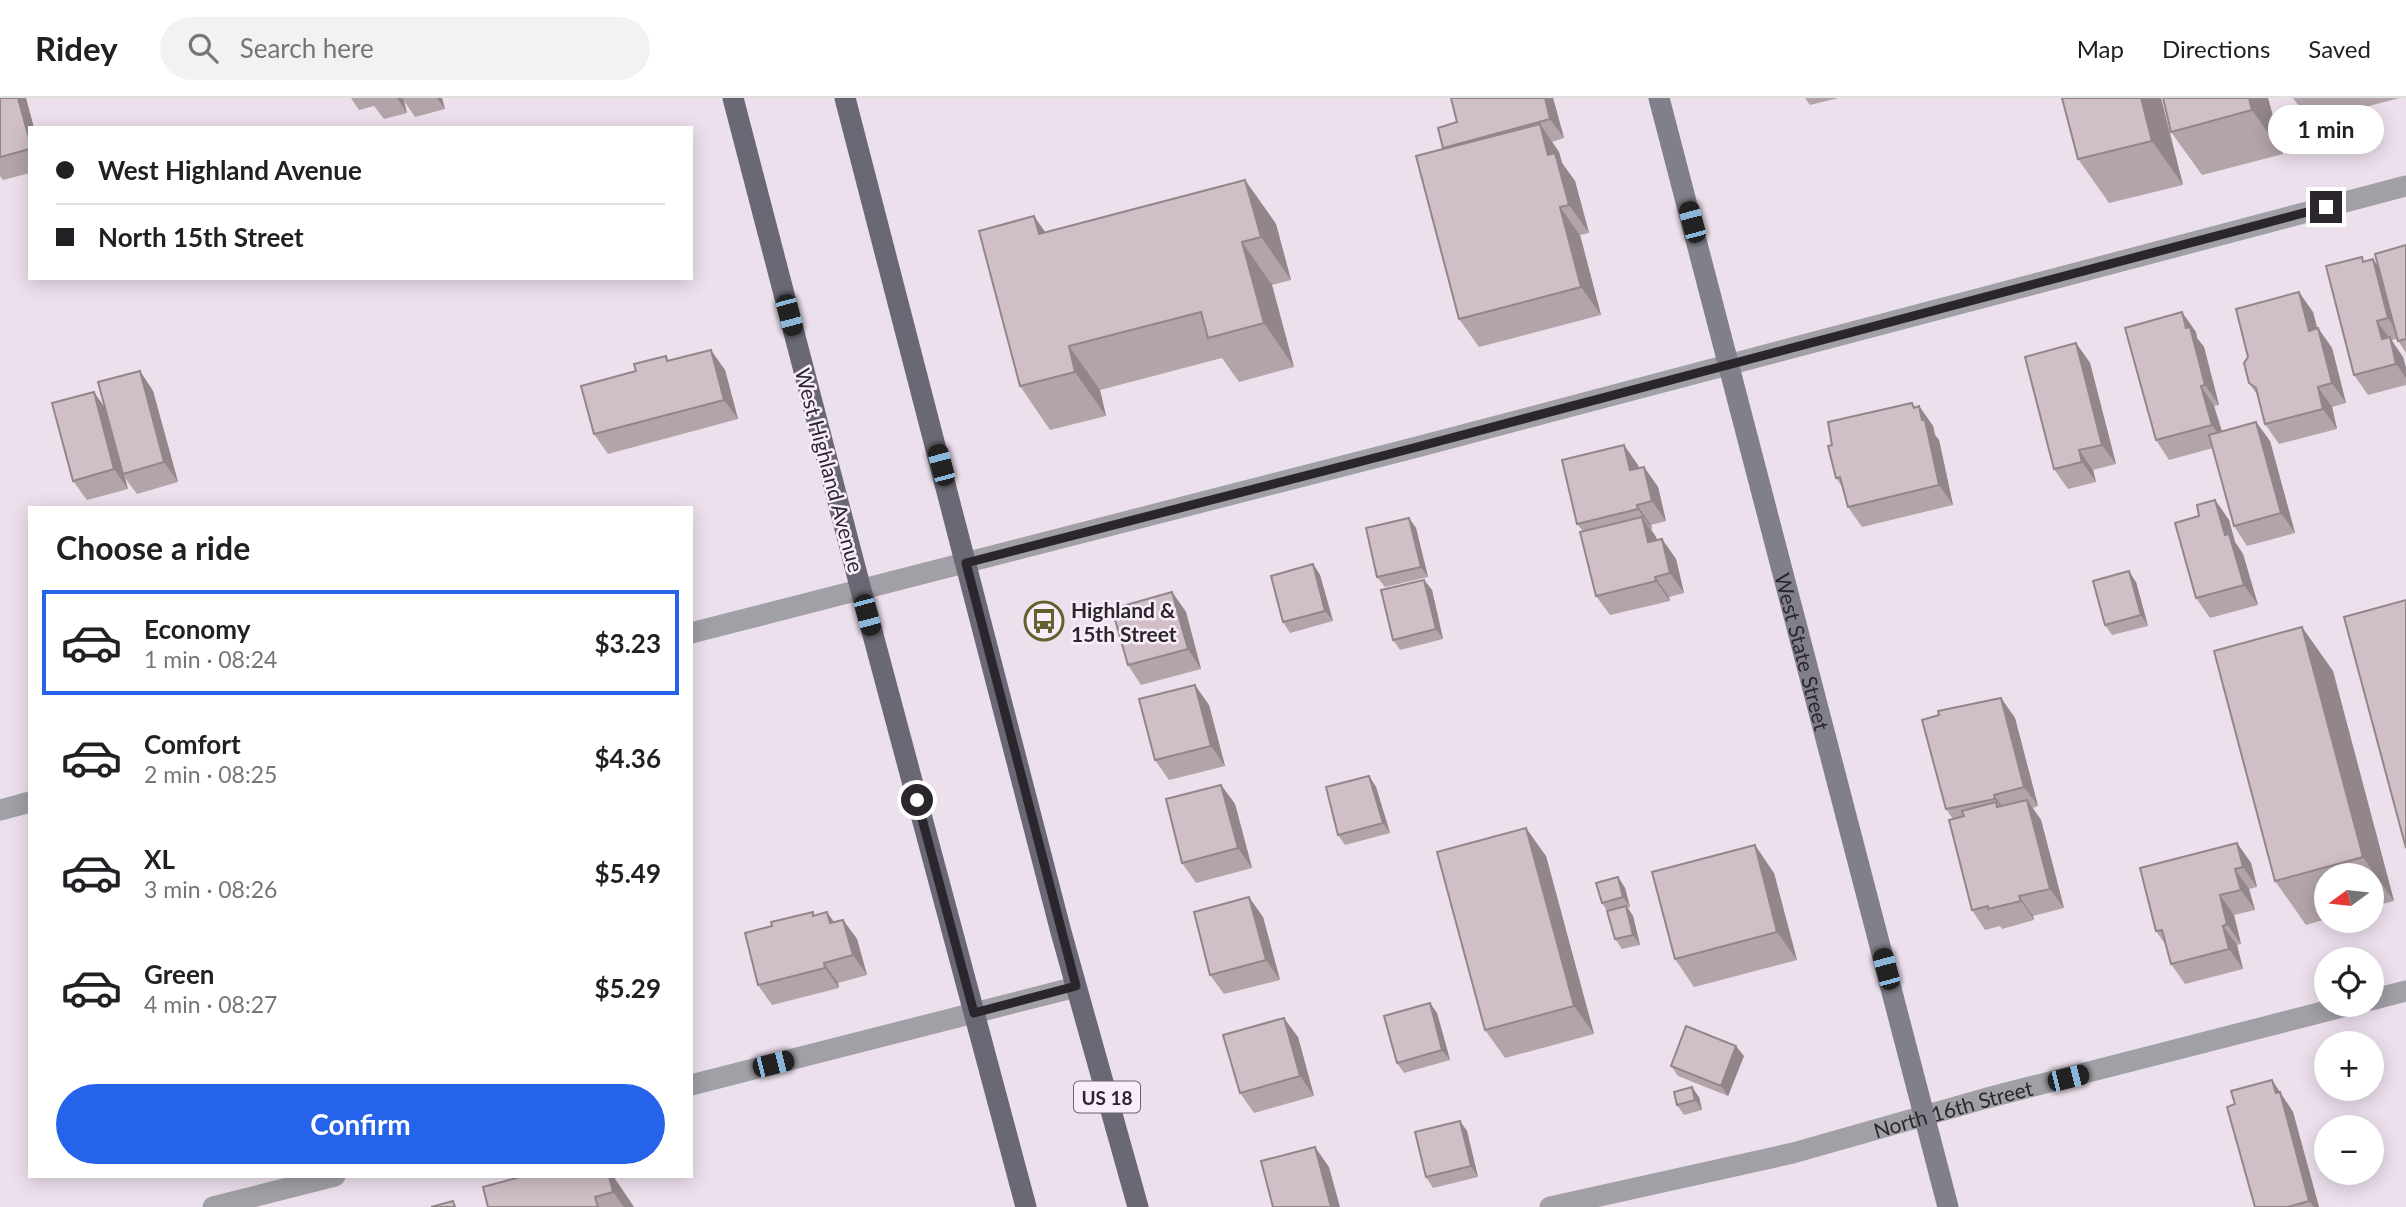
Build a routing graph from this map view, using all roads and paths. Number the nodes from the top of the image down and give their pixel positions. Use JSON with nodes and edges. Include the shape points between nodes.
{"nodes":[{"id":1,"x":733,"y":98,"type":"edge"},
{"id":2,"x":845,"y":98,"type":"edge"},
{"id":3,"x":1659,"y":98,"type":"edge"},
{"id":4,"x":2406,"y":186,"type":"edge"},
{"id":5,"x":1728,"y":364,"type":"junction"},
{"id":6,"x":966,"y":563,"type":"junction"},
{"id":7,"x":861,"y":590,"type":"junction"},
{"id":8,"x":693,"y":632,"type":"edge"},
{"id":9,"x":28,"y":803,"type":"edge"},
{"id":10,"x":0,"y":810,"type":"edge"},
{"id":11,"x":1076,"y":986,"type":"junction"},
{"id":12,"x":2406,"y":991,"type":"edge"},
{"id":13,"x":2384,"y":997,"type":"edge"},
{"id":14,"x":974,"y":1013,"type":"junction"},
{"id":15,"x":2314,"y":1014,"type":"edge"},
{"id":16,"x":693,"y":1084,"type":"edge"},
{"id":17,"x":1924,"y":1116,"type":"junction"},
{"id":18,"x":327,"y":1178,"type":"edge"},
{"id":19,"x":213,"y":1207,"type":"edge"},
{"id":20,"x":1026,"y":1207,"type":"edge"},
{"id":21,"x":1138,"y":1207,"type":"edge"},
{"id":22,"x":1550,"y":1207,"type":"edge"},
{"id":23,"x":1948,"y":1207,"type":"edge"}],
"edges":[{"from":1,"to":7,"type":"main road","name":"West Highland Avenue"},
{"from":2,"to":6,"type":"main road","number":"US 18"},
{"from":3,"to":5,"type":"street","name":"West State Street"},
{"from":4,"to":5,"type":"street"},
{"from":5,"to":6,"type":"street"},
{"from":5,"to":17,"type":"street","name":"West State Street"},
{"from":6,"to":7,"type":"street"},
{"from":6,"to":11,"type":"main road","number":"US 18"},
{"from":7,"to":8,"type":"street"},
{"from":7,"to":14,"type":"main road","name":"West Highland Avenue"},
{"from":9,"to":10,"type":"street"},
{"from":11,"to":14,"type":"street"},
{"from":11,"to":21,"type":"main road","number":"US 18"},
{"from":12,"to":13,"type":"street"},
{"from":14,"to":16,"type":"street"},
{"from":14,"to":20,"type":"main road","name":"West Highland Avenue"},
{"from":15,"to":17,"type":"street","name":"North 16th Street"},
{"from":17,"to":22,"type":"street","name":"North 16th Street","via":[[1793,1153]]},
{"from":17,"to":23,"type":"street","name":"West State Street"},
{"from":18,"to":19,"type":"street"}]}
